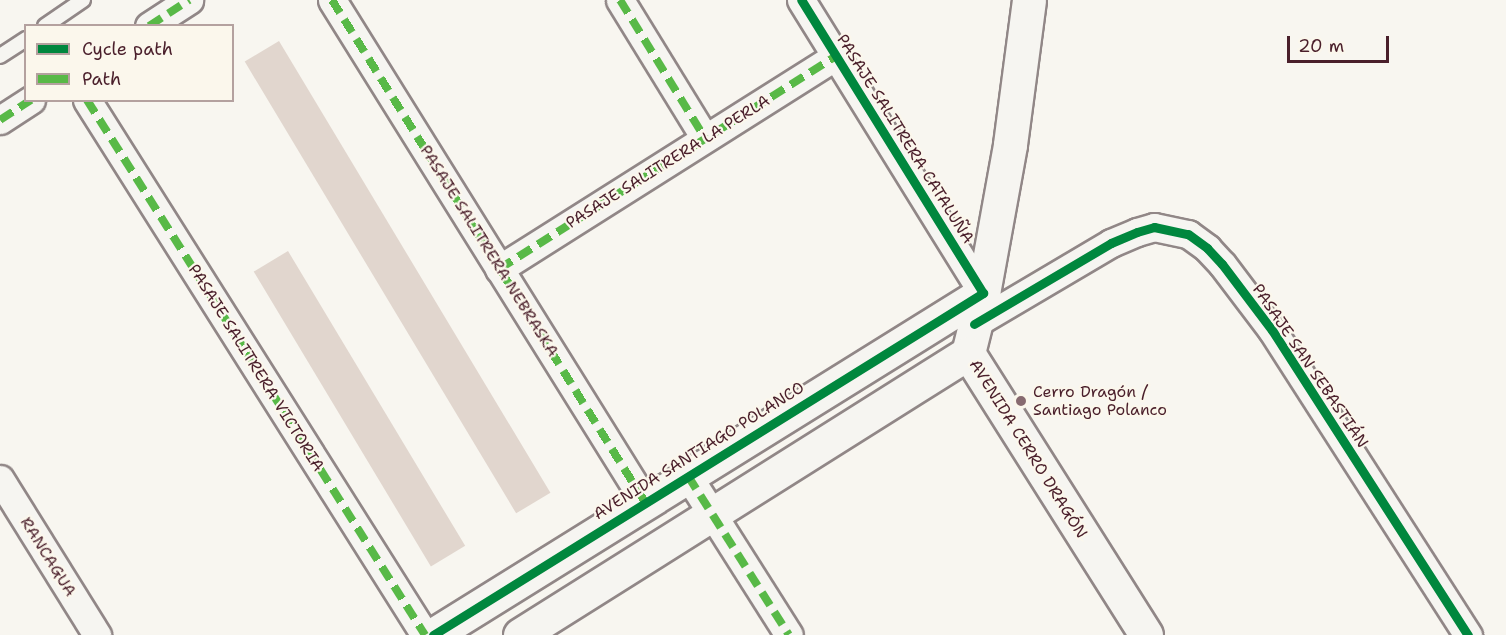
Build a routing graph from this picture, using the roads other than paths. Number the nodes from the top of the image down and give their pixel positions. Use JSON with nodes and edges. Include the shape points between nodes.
{"nodes":[{"id":1,"x":83,"y":0,"type":"edge"},
{"id":2,"x":189,"y":0,"type":"edge"},
{"id":3,"x":332,"y":0,"type":"edge"},
{"id":4,"x":620,"y":0,"type":"edge"},
{"id":5,"x":801,"y":0,"type":"edge"},
{"id":6,"x":1029,"y":0,"type":"edge"},
{"id":7,"x":48,"y":24,"type":"edge"},
{"id":8,"x":151,"y":24,"type":"edge"},
{"id":9,"x":24,"y":40,"type":"edge"},
{"id":10,"x":0,"y":56,"type":"edge"},
{"id":11,"x":836,"y":56,"type":"junction"},
{"id":12,"x":28,"y":102,"type":"edge"},
{"id":13,"x":88,"y":102,"type":"edge"},
{"id":14,"x":0,"y":120,"type":"edge"},
{"id":15,"x":705,"y":138,"type":"junction"},
{"id":16,"x":500,"y":269,"type":"junction"},
{"id":17,"x":982,"y":293,"type":"junction"},
{"id":18,"x":971,"y":338,"type":"junction"},
{"id":19,"x":688,"y":476,"type":"junction"},
{"id":20,"x":0,"y":479,"type":"edge"},
{"id":21,"x":645,"y":502,"type":"junction"},
{"id":22,"x":712,"y":514,"type":"junction"},
{"id":23,"x":97,"y":635,"type":"edge"},
{"id":24,"x":425,"y":635,"type":"edge"},
{"id":25,"x":432,"y":635,"type":"edge"},
{"id":26,"x":520,"y":635,"type":"edge"},
{"id":27,"x":789,"y":635,"type":"edge"},
{"id":28,"x":1146,"y":635,"type":"edge"},
{"id":29,"x":1468,"y":635,"type":"edge"}],
"edges":[{"from":1,"to":7,"type":"lane"},
{"from":2,"to":8,"type":"street"},
{"from":3,"to":16,"type":"street","name":"PASAJE SALITRERA NEBRASKA"},
{"from":4,"to":15,"type":"street"},
{"from":5,"to":11,"type":"street","name":"PASAJE SALITRERA CATALUÑA"},
{"from":6,"to":17,"type":"street","via":[[1010,145]]},
{"from":9,"to":10,"type":"lane"},
{"from":11,"to":15,"type":"street","name":"PASAJE SALITRERA LA PERLA"},
{"from":11,"to":17,"type":"street","name":"PASAJE SALITRERA CATALUÑA"},
{"from":12,"to":14,"type":"street"},
{"from":13,"to":24,"type":"street","name":"PASAJE SALITRERA VICTORIA"},
{"from":15,"to":16,"type":"street","name":"PASAJE SALITRERA LA PERLA"},
{"from":16,"to":21,"type":"street","name":"PASAJE SALITRERA NEBRASKA"},
{"from":17,"to":18,"type":"street"},
{"from":17,"to":19,"type":"street","name":"AVENIDA SANTIAGO POLANCO"},
{"from":18,"to":22,"type":"street"},
{"from":18,"to":28,"type":"street","name":"AVENIDA CERRO DRAGÓN"},
{"from":18,"to":29,"type":"street","name":"PASAJE SAN SEBASTIÁN","via":[[1111,243],[1154,227],[1188,234],[1222,264],[1272,330]]},
{"from":19,"to":21,"type":"street","name":"AVENIDA SANTIAGO POLANCO"},
{"from":19,"to":22,"type":"street"},
{"from":20,"to":23,"type":"street","name":"RANCAGUA"},
{"from":21,"to":25,"type":"street","name":"AVENIDA SANTIAGO POLANCO"},
{"from":22,"to":26,"type":"street"},
{"from":22,"to":27,"type":"street"}]}
